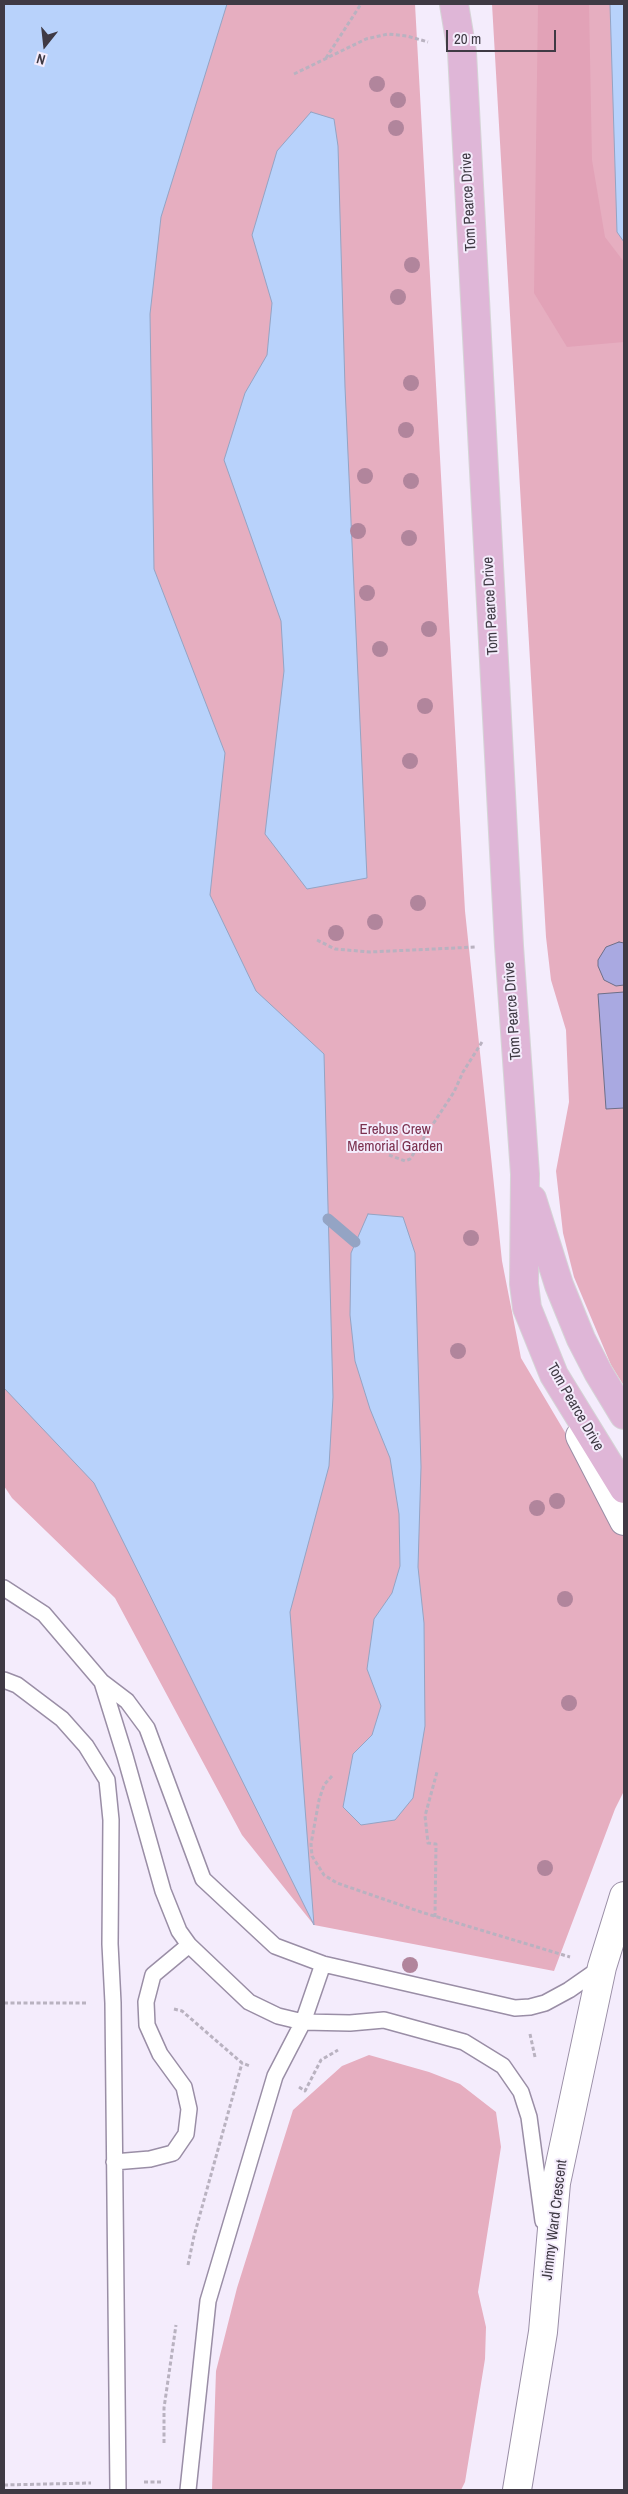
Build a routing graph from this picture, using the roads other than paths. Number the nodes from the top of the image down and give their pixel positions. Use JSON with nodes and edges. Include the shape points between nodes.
{"nodes":[{"id":1,"x":442,"y":4,"type":"edge"},
{"id":2,"x":454,"y":4,"type":"edge"},
{"id":3,"x":467,"y":4,"type":"edge"},
{"id":4,"x":462,"y":45,"type":"junction"},
{"id":5,"x":524,"y":1174,"type":"junction"},
{"id":6,"x":554,"y":1375,"type":"junction"},
{"id":7,"x":624,"y":1415,"type":"edge"},
{"id":8,"x":624,"y":1489,"type":"edge"},
{"id":9,"x":624,"y":1521,"type":"edge"},
{"id":10,"x":4,"y":1588,"type":"edge"},
{"id":11,"x":4,"y":1680,"type":"edge"},
{"id":12,"x":102,"y":1682,"type":"junction"},
{"id":13,"x":621,"y":1913,"type":"edge"},
{"id":14,"x":189,"y":1945,"type":"junction"},
{"id":15,"x":324,"y":1964,"type":"junction"},
{"id":16,"x":602,"y":1967,"type":"junction"},
{"id":17,"x":303,"y":2022,"type":"junction"},
{"id":18,"x":114,"y":2162,"type":"junction"},
{"id":19,"x":549,"y":2266,"type":"junction"},
{"id":20,"x":118,"y":2490,"type":"edge"},
{"id":21,"x":188,"y":2490,"type":"edge"},
{"id":22,"x":517,"y":2490,"type":"edge"}],
"edges":[{"from":1,"to":4,"type":"main road"},
{"from":2,"to":4,"type":"main road","name":"Tom Pearce Drive"},
{"from":3,"to":4,"type":"main road","name":"Tom Pearce Drive"},
{"from":4,"to":5,"type":"main road","name":"Tom Pearce Drive"},
{"from":5,"to":6,"type":"main road","name":"Tom Pearce Drive","via":[[527,1308]]},
{"from":5,"to":7,"type":"main road","name":"Tom Pearce Drive","via":[[559,1285],[577,1330]]},
{"from":6,"to":8,"type":"main road","name":"Tom Pearce Drive"},
{"from":6,"to":9,"type":"street","via":[[591,1460]]},
{"from":10,"to":12,"type":"lane","via":[[44,1614]]},
{"from":11,"to":18,"type":"lane","via":[[16,1685],[62,1719],[86,1746],[107,1780],[111,1820]]},
{"from":12,"to":14,"type":"lane","via":[[163,1891],[179,1930]]},
{"from":12,"to":15,"type":"lane","via":[[127,1701],[148,1728],[203,1879],[275,1946]]},
{"from":13,"to":16,"type":"street","name":"Jimmy Ward Crescent"},
{"from":14,"to":17,"type":"lane","via":[[249,2002],[278,2016]]},
{"from":14,"to":18,"type":"lane","via":[[153,1975],[146,2002],[148,2025],[160,2054],[184,2087],[189,2109],[186,2134],[173,2153]]},
{"from":15,"to":16,"type":"lane","via":[[515,2008],[545,2003]]},
{"from":15,"to":17,"type":"lane"},
{"from":16,"to":19,"type":"street","name":"Jimmy Ward Crescent","via":[[556,2183]]},
{"from":17,"to":19,"type":"lane","via":[[384,2020],[464,2042],[503,2066],[521,2092],[529,2117]]},
{"from":17,"to":21,"type":"lane","via":[[275,2076],[208,2301]]},
{"from":18,"to":20,"type":"lane"},
{"from":19,"to":22,"type":"street","name":"Jimmy Ward Crescent","via":[[543,2332]]}]}
